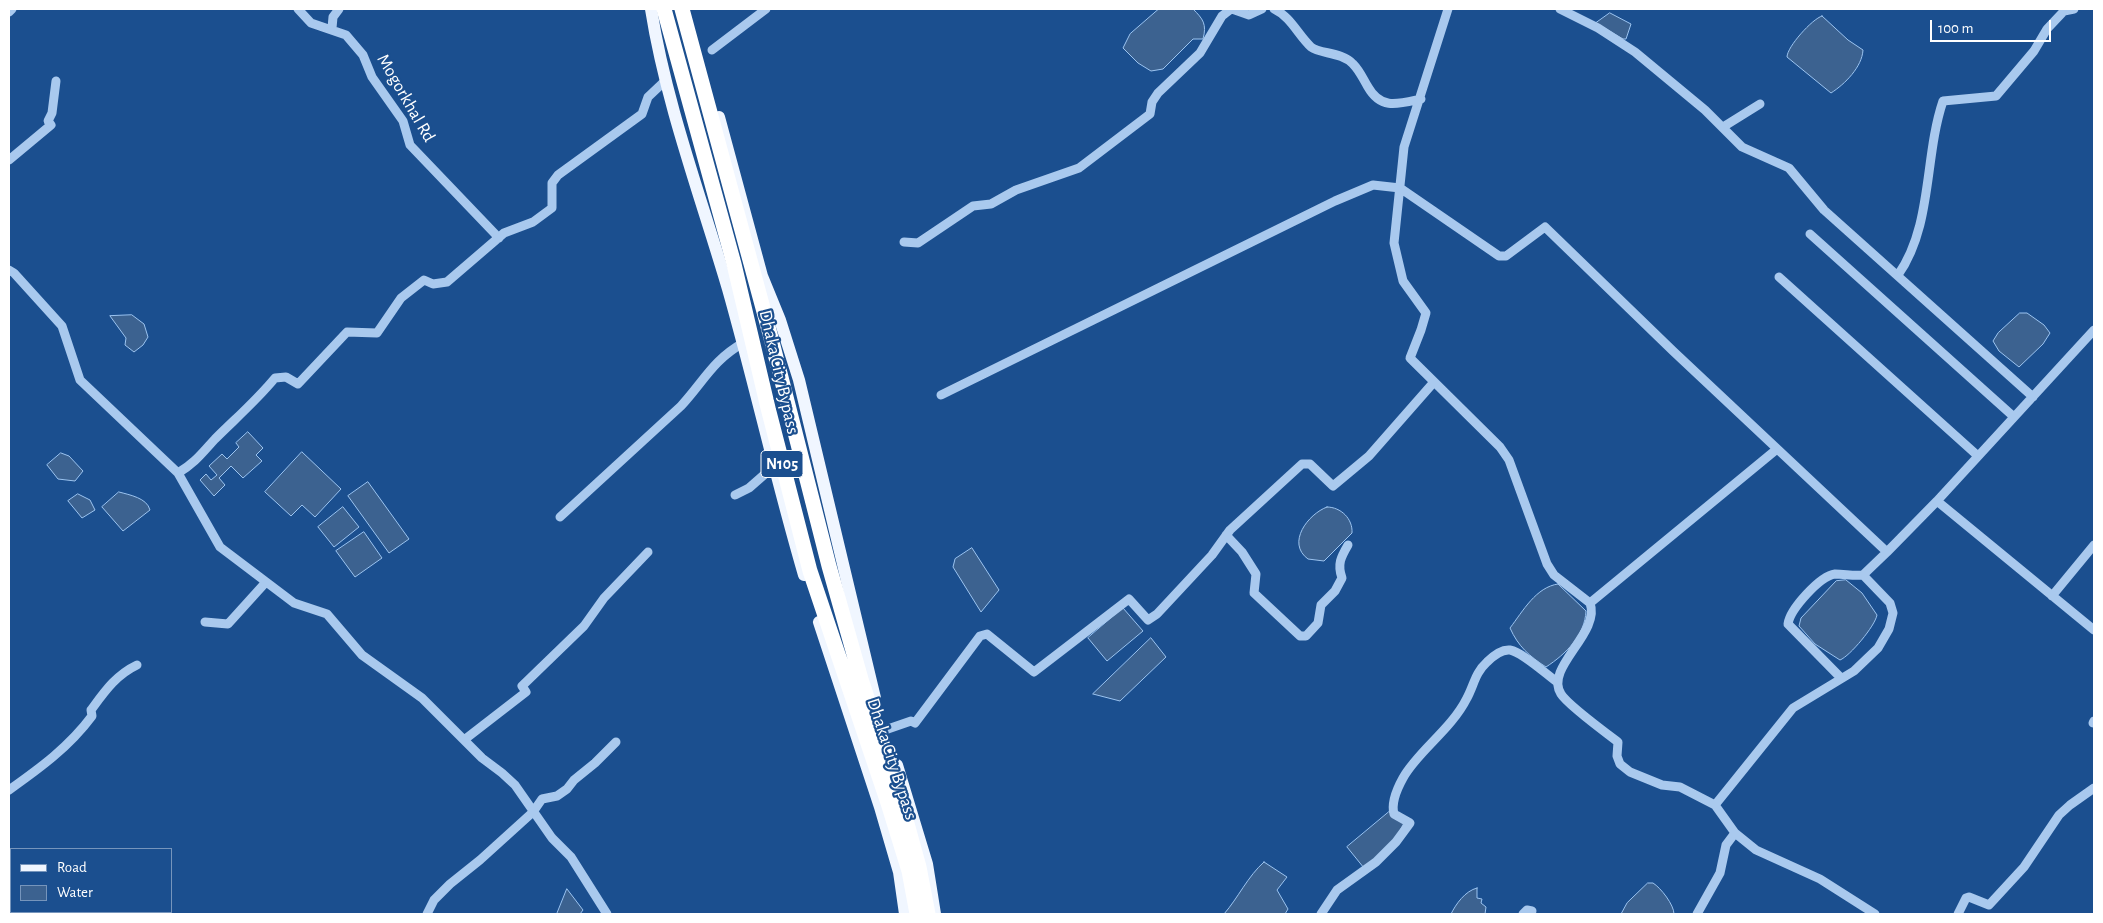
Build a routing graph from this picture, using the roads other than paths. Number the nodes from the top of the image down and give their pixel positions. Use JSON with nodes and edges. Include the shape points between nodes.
{"nodes":[{"id":1,"x":12,"y":9,"type":"edge"},
{"id":2,"x":298,"y":9,"type":"edge"},
{"id":3,"x":339,"y":9,"type":"edge"},
{"id":4,"x":651,"y":9,"type":"edge"},
{"id":5,"x":664,"y":9,"type":"edge"},
{"id":6,"x":682,"y":9,"type":"edge"},
{"id":7,"x":688,"y":9,"type":"edge"},
{"id":8,"x":766,"y":9,"type":"edge"},
{"id":9,"x":1232,"y":9,"type":"edge"},
{"id":10,"x":1262,"y":9,"type":"edge"},
{"id":11,"x":1274,"y":9,"type":"edge"},
{"id":12,"x":1448,"y":9,"type":"edge"},
{"id":13,"x":1560,"y":9,"type":"edge"},
{"id":14,"x":2074,"y":9,"type":"edge"},
{"id":15,"x":9,"y":12,"type":"edge"},
{"id":16,"x":332,"y":28,"type":"junction"},
{"id":17,"x":712,"y":50,"type":"dead end"},
{"id":18,"x":666,"y":80,"type":"junction"},
{"id":19,"x":56,"y":81,"type":"dead end"},
{"id":20,"x":1421,"y":99,"type":"junction"},
{"id":21,"x":1760,"y":104,"type":"dead end"},
{"id":22,"x":1723,"y":127,"type":"junction"},
{"id":23,"x":9,"y":160,"type":"edge"},
{"id":24,"x":1400,"y":188,"type":"junction"},
{"id":25,"x":1810,"y":234,"type":"dead end"},
{"id":26,"x":499,"y":238,"type":"junction"},
{"id":27,"x":904,"y":242,"type":"dead end"},
{"id":28,"x":9,"y":272,"type":"edge"},
{"id":29,"x":1898,"y":275,"type":"junction"},
{"id":30,"x":1779,"y":277,"type":"dead end"},
{"id":31,"x":2094,"y":330,"type":"edge"},
{"id":32,"x":743,"y":343,"type":"junction"},
{"id":33,"x":1434,"y":382,"type":"junction"},
{"id":34,"x":941,"y":395,"type":"dead end"},
{"id":35,"x":2033,"y":397,"type":"junction"},
{"id":36,"x":2014,"y":417,"type":"junction"},
{"id":37,"x":1777,"y":449,"type":"junction"},
{"id":38,"x":1978,"y":456,"type":"junction"},
{"id":39,"x":773,"y":467,"type":"junction"},
{"id":40,"x":178,"y":473,"type":"junction"},
{"id":41,"x":735,"y":495,"type":"dead end"},
{"id":42,"x":1936,"y":501,"type":"junction"},
{"id":43,"x":560,"y":517,"type":"dead end"},
{"id":44,"x":1226,"y":535,"type":"junction"},
{"id":45,"x":1348,"y":545,"type":"dead end"},
{"id":46,"x":2094,"y":545,"type":"edge"},
{"id":47,"x":648,"y":552,"type":"dead end"},
{"id":48,"x":1887,"y":552,"type":"junction"},
{"id":49,"x":1863,"y":575,"type":"junction"},
{"id":50,"x":266,"y":582,"type":"junction"},
{"id":51,"x":2052,"y":596,"type":"junction"},
{"id":52,"x":1590,"y":603,"type":"junction"},
{"id":53,"x":205,"y":622,"type":"dead end"},
{"id":54,"x":2094,"y":630,"type":"edge"},
{"id":55,"x":137,"y":665,"type":"dead end"},
{"id":56,"x":1841,"y":678,"type":"junction"},
{"id":57,"x":1557,"y":682,"type":"junction"},
{"id":58,"x":885,"y":730,"type":"junction"},
{"id":59,"x":464,"y":740,"type":"junction"},
{"id":60,"x":616,"y":742,"type":"dead end"},
{"id":61,"x":2094,"y":788,"type":"edge"},
{"id":62,"x":9,"y":790,"type":"edge"},
{"id":63,"x":1715,"y":805,"type":"junction"},
{"id":64,"x":533,"y":812,"type":"junction"},
{"id":65,"x":1735,"y":832,"type":"junction"},
{"id":66,"x":1532,"y":911,"type":"dead end"},
{"id":67,"x":427,"y":914,"type":"edge"},
{"id":68,"x":607,"y":914,"type":"edge"},
{"id":69,"x":905,"y":914,"type":"edge"},
{"id":70,"x":917,"y":914,"type":"edge"},
{"id":71,"x":928,"y":914,"type":"edge"},
{"id":72,"x":935,"y":914,"type":"edge"},
{"id":73,"x":1321,"y":914,"type":"edge"},
{"id":74,"x":1523,"y":914,"type":"edge"},
{"id":75,"x":1697,"y":914,"type":"edge"},
{"id":76,"x":1876,"y":914,"type":"edge"},
{"id":77,"x":1958,"y":914,"type":"edge"}],
"edges":[{"from":1,"to":15,"type":"street"},
{"from":2,"to":16,"type":"street","name":"Mogorkhal Rd","via":[[311,23]]},
{"from":3,"to":16,"type":"street","via":[[333,17]]},
{"from":4,"to":18,"type":"main road"},
{"from":5,"to":70,"type":"highway","name":"Dhaka City Bypass","number":"N105","via":[[734,264],[810,571],[888,803]]},
{"from":6,"to":71,"type":"highway","name":"Dhaka City Bypass","number":"N105","via":[[829,566],[910,833]]},
{"from":7,"to":58,"type":"main road","via":[[762,276],[799,380],[868,675]]},
{"from":8,"to":17,"type":"street"},
{"from":9,"to":10,"type":"street","via":[[1249,15]]},
{"from":9,"to":27,"type":"street","via":[[1222,16],[1200,53],[1158,93],[1150,114],[1079,168],[1016,190],[991,204],[973,206],[918,242]]},
{"from":11,"to":20,"type":"street","via":[[1289,20],[1313,49],[1352,62],[1374,98],[1381,103]]},
{"from":12,"to":20,"type":"street"},
{"from":13,"to":22,"type":"street","via":[[1635,52]]},
{"from":14,"to":29,"type":"street","via":[[2064,11],[2047,29],[2034,51],[1996,96],[1943,100],[1936,120],[1922,218],[1907,262]]},
{"from":16,"to":26,"type":"street","name":"Mogorkhal Rd","via":[[346,35],[363,55],[372,77],[403,121],[410,145]]},
{"from":18,"to":26,"type":"street","via":[[648,97],[642,114],[558,175],[552,184],[552,208],[533,222]]},
{"from":18,"to":32,"type":"main road"},
{"from":19,"to":23,"type":"street","via":[[48,121],[51,125]]},
{"from":20,"to":24,"type":"street","via":[[1404,147]]},
{"from":21,"to":22,"type":"street"},
{"from":22,"to":29,"type":"street","via":[[1742,147],[1789,168],[1824,210]]},
{"from":24,"to":33,"type":"street","via":[[1394,243],[1403,280],[1426,313],[1410,358]]},
{"from":24,"to":34,"type":"street","via":[[1373,184],[1335,201]]},
{"from":24,"to":37,"type":"street","via":[[1499,256],[1506,256],[1545,227]]},
{"from":25,"to":36,"type":"street"},
{"from":26,"to":40,"type":"street","via":[[447,282],[434,284],[424,280],[408,292],[377,333],[347,332],[298,384],[286,377],[275,378],[195,462]]},
{"from":28,"to":40,"type":"street","via":[[62,326],[80,380]]},
{"from":29,"to":35,"type":"street"},
{"from":30,"to":38,"type":"street"},
{"from":31,"to":35,"type":"street"},
{"from":32,"to":39,"type":"main road"},
{"from":32,"to":43,"type":"street","via":[[717,361],[681,406]]},
{"from":33,"to":44,"type":"street","via":[[1369,456],[1333,486],[1310,464],[1302,464]]},
{"from":33,"to":52,"type":"street","via":[[1509,460],[1546,564],[1554,575]]},
{"from":35,"to":36,"type":"street"},
{"from":36,"to":38,"type":"street"},
{"from":37,"to":48,"type":"street"},
{"from":37,"to":52,"type":"street"},
{"from":38,"to":42,"type":"street"},
{"from":39,"to":41,"type":"street","via":[[749,488]]},
{"from":39,"to":69,"type":"main road","via":[[804,574],[880,807],[899,872]]},
{"from":40,"to":50,"type":"street","via":[[220,547]]},
{"from":42,"to":48,"type":"street"},
{"from":42,"to":51,"type":"street"},
{"from":44,"to":45,"type":"street","via":[[1256,574],[1254,593],[1300,636],[1306,636],[1318,623],[1321,605],[1342,578],[1338,568]]},
{"from":44,"to":58,"type":"street","via":[[1212,555],[1148,620],[1129,599],[1034,672],[986,634],[980,636],[915,723],[911,721]]},
{"from":46,"to":51,"type":"street"},
{"from":47,"to":59,"type":"street","via":[[604,598],[584,626],[522,686],[526,692]]},
{"from":48,"to":49,"type":"street"},
{"from":49,"to":56,"type":"street","via":[[1890,603],[1893,613],[1890,629],[1878,648],[1854,671]]},
{"from":49,"to":56,"type":"street","via":[[1826,577],[1789,616],[1788,624]]},
{"from":50,"to":53,"type":"street","via":[[228,624]]},
{"from":50,"to":59,"type":"street","via":[[294,603],[327,614],[362,655],[422,698]]},
{"from":51,"to":54,"type":"street"},
{"from":52,"to":57,"type":"street","via":[[1591,614],[1581,641],[1562,668]]},
{"from":55,"to":62,"type":"street","via":[[123,672],[108,686],[91,710],[92,716],[72,741],[44,766]]},
{"from":56,"to":63,"type":"street","via":[[1793,708]]},
{"from":57,"to":63,"type":"street","via":[[1561,695],[1618,742],[1620,764],[1638,775],[1662,785],[1680,787]]},
{"from":57,"to":73,"type":"street","via":[[1509,650],[1497,653],[1486,662],[1441,736],[1404,776],[1398,788],[1394,814],[1410,823],[1376,862],[1338,890]]},
{"from":58,"to":72,"type":"main road","via":[[926,864]]},
{"from":59,"to":64,"type":"street","via":[[515,785]]},
{"from":60,"to":64,"type":"street","via":[[557,796],[542,799]]},
{"from":61,"to":77,"type":"street","via":[[2059,815],[2024,867],[1989,906],[1966,898]]},
{"from":63,"to":65,"type":"street"},
{"from":64,"to":67,"type":"street","via":[[450,884],[434,900]]},
{"from":64,"to":68,"type":"street","via":[[552,838],[571,856]]},
{"from":65,"to":75,"type":"street","via":[[1726,845],[1720,873]]},
{"from":65,"to":76,"type":"street","via":[[1756,850],[1820,879]]},
{"from":66,"to":74,"type":"street","via":[[1527,910]]}]}
